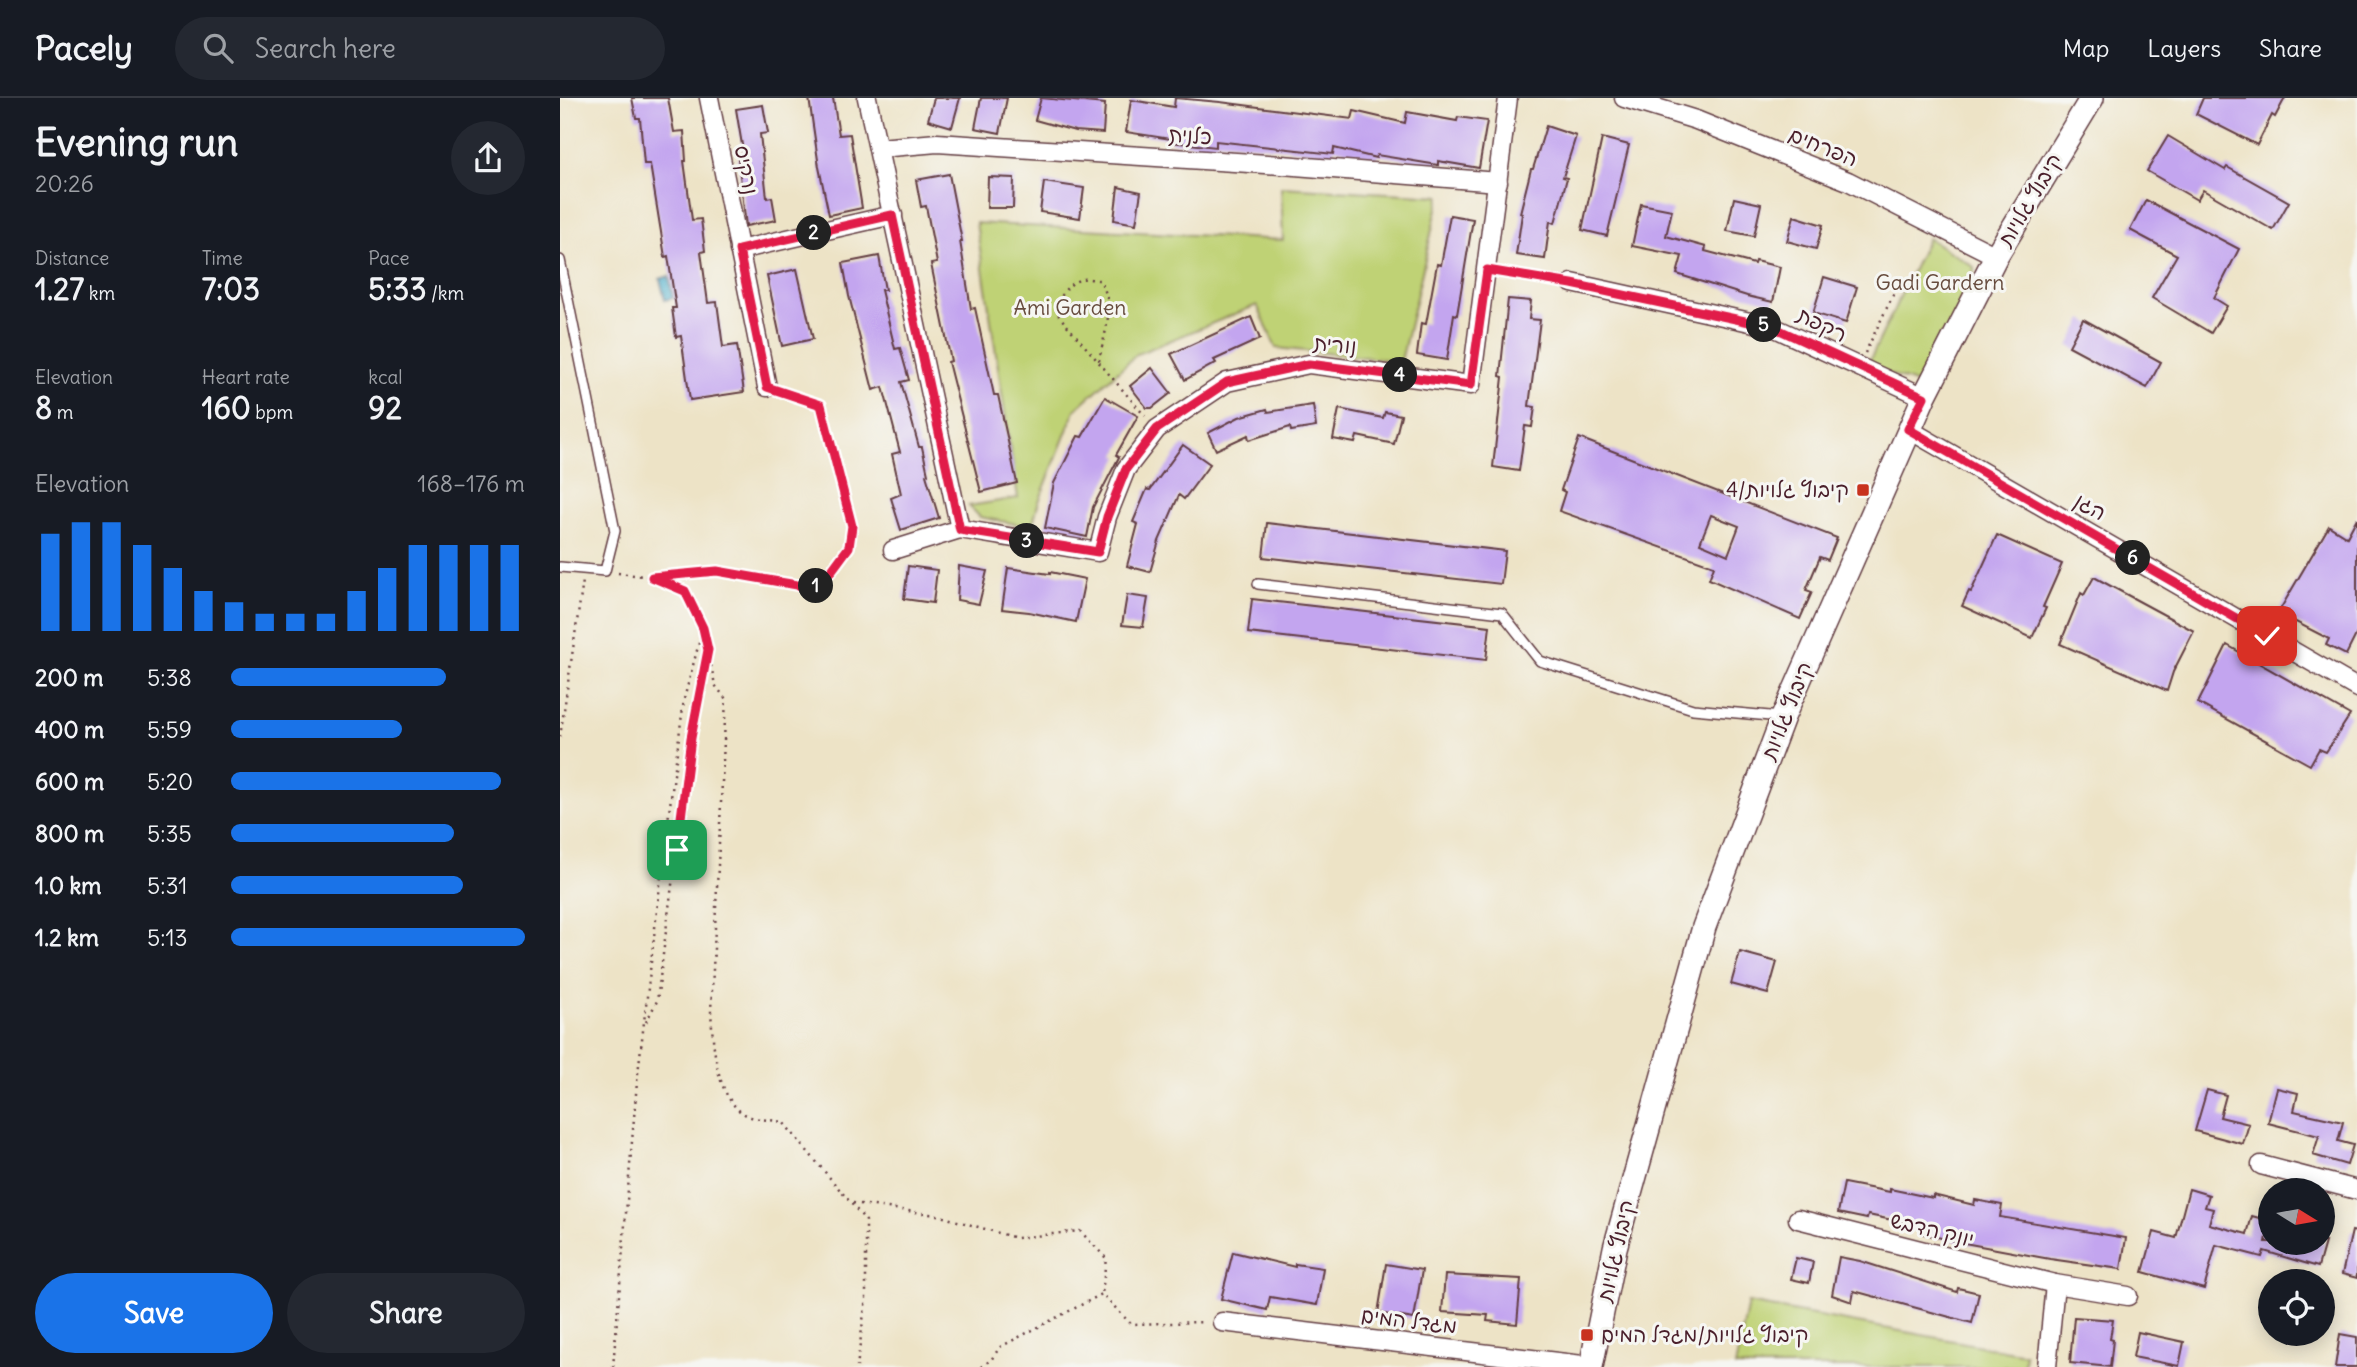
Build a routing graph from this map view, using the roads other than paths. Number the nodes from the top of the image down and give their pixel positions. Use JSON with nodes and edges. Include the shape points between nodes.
{"nodes":[{"id":1,"x":709,"y":98,"type":"edge"},
{"id":2,"x":867,"y":98,"type":"edge"},
{"id":3,"x":1507,"y":98,"type":"edge"},
{"id":4,"x":1624,"y":98,"type":"edge"},
{"id":5,"x":2092,"y":98,"type":"edge"},
{"id":6,"x":878,"y":148,"type":"junction"},
{"id":7,"x":1498,"y":182,"type":"junction"},
{"id":8,"x":892,"y":215,"type":"junction"},
{"id":9,"x":739,"y":250,"type":"junction"},
{"id":10,"x":1996,"y":256,"type":"junction"},
{"id":11,"x":560,"y":260,"type":"edge"},
{"id":12,"x":1572,"y":284,"type":"road end"},
{"id":13,"x":767,"y":387,"type":"road end"},
{"id":14,"x":1924,"y":397,"type":"junction"},
{"id":15,"x":1908,"y":429,"type":"junction"},
{"id":16,"x":960,"y":530,"type":"junction"},
{"id":17,"x":893,"y":551,"type":"dead end"},
{"id":18,"x":560,"y":567,"type":"edge"},
{"id":19,"x":1258,"y":584,"type":"dead end"},
{"id":20,"x":2357,"y":688,"type":"edge"},
{"id":21,"x":1783,"y":717,"type":"junction"},
{"id":22,"x":2261,"y":1165,"type":"dead end"},
{"id":23,"x":2357,"y":1190,"type":"edge"},
{"id":24,"x":1798,"y":1219,"type":"dead end"},
{"id":25,"x":2055,"y":1284,"type":"junction"},
{"id":26,"x":2128,"y":1296,"type":"dead end"},
{"id":27,"x":1222,"y":1322,"type":"road end"},
{"id":28,"x":1591,"y":1366,"type":"edge"},
{"id":29,"x":2047,"y":1367,"type":"edge"}],
"edges":[{"from":1,"to":9,"type":"street","name":"נרקיס"},
{"from":2,"to":6,"type":"street"},
{"from":3,"to":7,"type":"street","name":"נורית"},
{"from":4,"to":10,"type":"street","name":"הפרחים","via":[[1696,120],[1848,181]]},
{"from":5,"to":10,"type":"street","name":"קיבוץ גלויות"},
{"from":6,"to":7,"type":"street","name":"כלנית","via":[[937,143]]},
{"from":6,"to":8,"type":"street"},
{"from":7,"to":16,"type":"street","name":"נורית","via":[[1471,385],[1309,364],[1227,382],[1157,429],[1126,469],[1098,552]]},
{"from":8,"to":9,"type":"street"},
{"from":8,"to":16,"type":"street"},
{"from":9,"to":13,"type":"street","name":"נרקיס"},
{"from":10,"to":14,"type":"street","name":"קיבוץ גלויות"},
{"from":11,"to":18,"type":"lane","via":[[615,531],[605,571]]},
{"from":12,"to":14,"type":"street","name":"רקפת","via":[[1773,327]]},
{"from":14,"to":15,"type":"street","name":"קיבוץ גלויות"},
{"from":15,"to":20,"type":"street","name":"הגן"},
{"from":15,"to":21,"type":"street","name":"קיבוץ גלויות"},
{"from":16,"to":17,"type":"street","name":"נורית"},
{"from":19,"to":21,"type":"lane","via":[[1502,613],[1540,661],[1693,709]]},
{"from":21,"to":28,"type":"street","name":"קיבוץ גלויות","via":[[1704,927],[1615,1248]]},
{"from":22,"to":23,"type":"street"},
{"from":24,"to":25,"type":"street","name":"יונק הדבש"},
{"from":25,"to":26,"type":"street","name":"יונק הדבש"},
{"from":25,"to":29,"type":"street"},
{"from":27,"to":28,"type":"street","name":"מגדל המים"}]}
